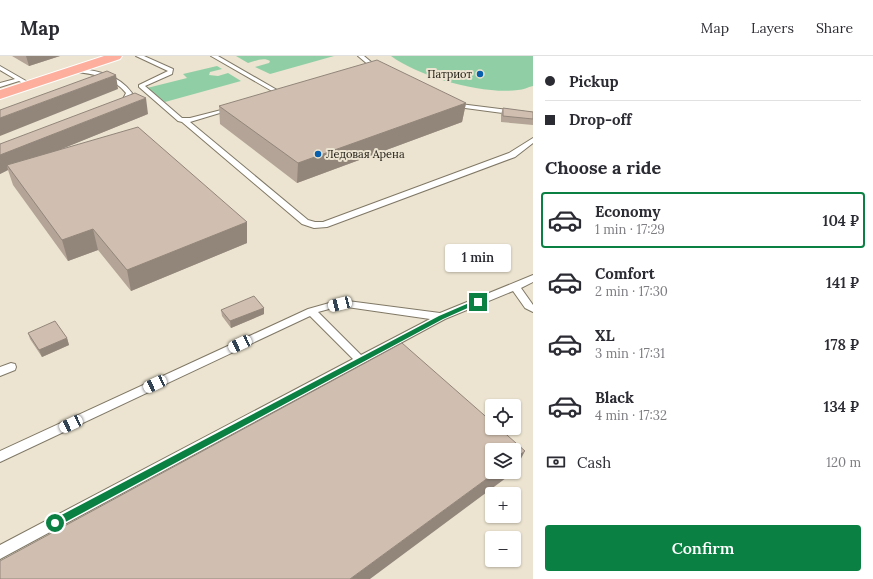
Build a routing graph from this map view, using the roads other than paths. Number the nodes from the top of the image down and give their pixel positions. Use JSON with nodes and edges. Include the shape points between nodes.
{"nodes":[{"id":1,"x":116,"y":56,"type":"edge"},
{"id":2,"x":139,"y":56,"type":"edge"},
{"id":3,"x":214,"y":56,"type":"edge"},
{"id":4,"x":361,"y":56,"type":"edge"},
{"id":5,"x":373,"y":66,"type":"junction"},
{"id":6,"x":0,"y":68,"type":"edge"},
{"id":7,"x":366,"y":68,"type":"edge"},
{"id":8,"x":380,"y":69,"type":"edge"},
{"id":9,"x":75,"y":70,"type":"junction"},
{"id":10,"x":25,"y":82,"type":"junction"},
{"id":11,"x":0,"y":85,"type":"edge"},
{"id":12,"x":288,"y":92,"type":"edge"},
{"id":13,"x":280,"y":94,"type":"junction"},
{"id":14,"x":0,"y":95,"type":"edge"},
{"id":15,"x":273,"y":96,"type":"edge"},
{"id":16,"x":448,"y":104,"type":"edge"},
{"id":17,"x":112,"y":106,"type":"edge"},
{"id":18,"x":236,"y":107,"type":"edge"},
{"id":19,"x":533,"y":115,"type":"edge"},
{"id":20,"x":185,"y":121,"type":"junction"},
{"id":21,"x":533,"y":140,"type":"edge"},
{"id":22,"x":533,"y":278,"type":"edge"},
{"id":23,"x":515,"y":287,"type":"junction"},
{"id":24,"x":533,"y":309,"type":"edge"},
{"id":25,"x":311,"y":311,"type":"junction"},
{"id":26,"x":441,"y":317,"type":"junction"},
{"id":27,"x":360,"y":360,"type":"junction"},
{"id":28,"x":11,"y":367,"type":"dead end"},
{"id":29,"x":0,"y":372,"type":"edge"},
{"id":30,"x":0,"y":457,"type":"edge"},
{"id":31,"x":0,"y":552,"type":"edge"}],
"edges":[{"from":1,"to":9,"type":"highway"},
{"from":2,"to":20,"type":"lane","via":[[171,70],[170,74],[141,86],[180,120]]},
{"from":3,"to":13,"type":"lane"},
{"from":4,"to":5,"type":"lane"},
{"from":5,"to":7,"type":"lane"},
{"from":5,"to":8,"type":"lane"},
{"from":6,"to":10,"type":"lane"},
{"from":9,"to":10,"type":"highway"},
{"from":9,"to":17,"type":"lane","via":[[112,77],[124,85],[129,93],[128,97]]},
{"from":10,"to":11,"type":"lane"},
{"from":10,"to":14,"type":"highway"},
{"from":12,"to":13,"type":"lane"},
{"from":13,"to":15,"type":"lane"},
{"from":16,"to":19,"type":"lane"},
{"from":18,"to":20,"type":"lane"},
{"from":20,"to":21,"type":"lane","via":[[314,226],[324,226],[512,155]]},
{"from":22,"to":23,"type":"lane"},
{"from":23,"to":24,"type":"lane"},
{"from":23,"to":26,"type":"lane"},
{"from":25,"to":26,"type":"lane","via":[[340,304]]},
{"from":25,"to":27,"type":"lane"},
{"from":25,"to":30,"type":"lane"},
{"from":26,"to":27,"type":"lane"},
{"from":27,"to":31,"type":"lane"},
{"from":28,"to":29,"type":"lane"}]}
